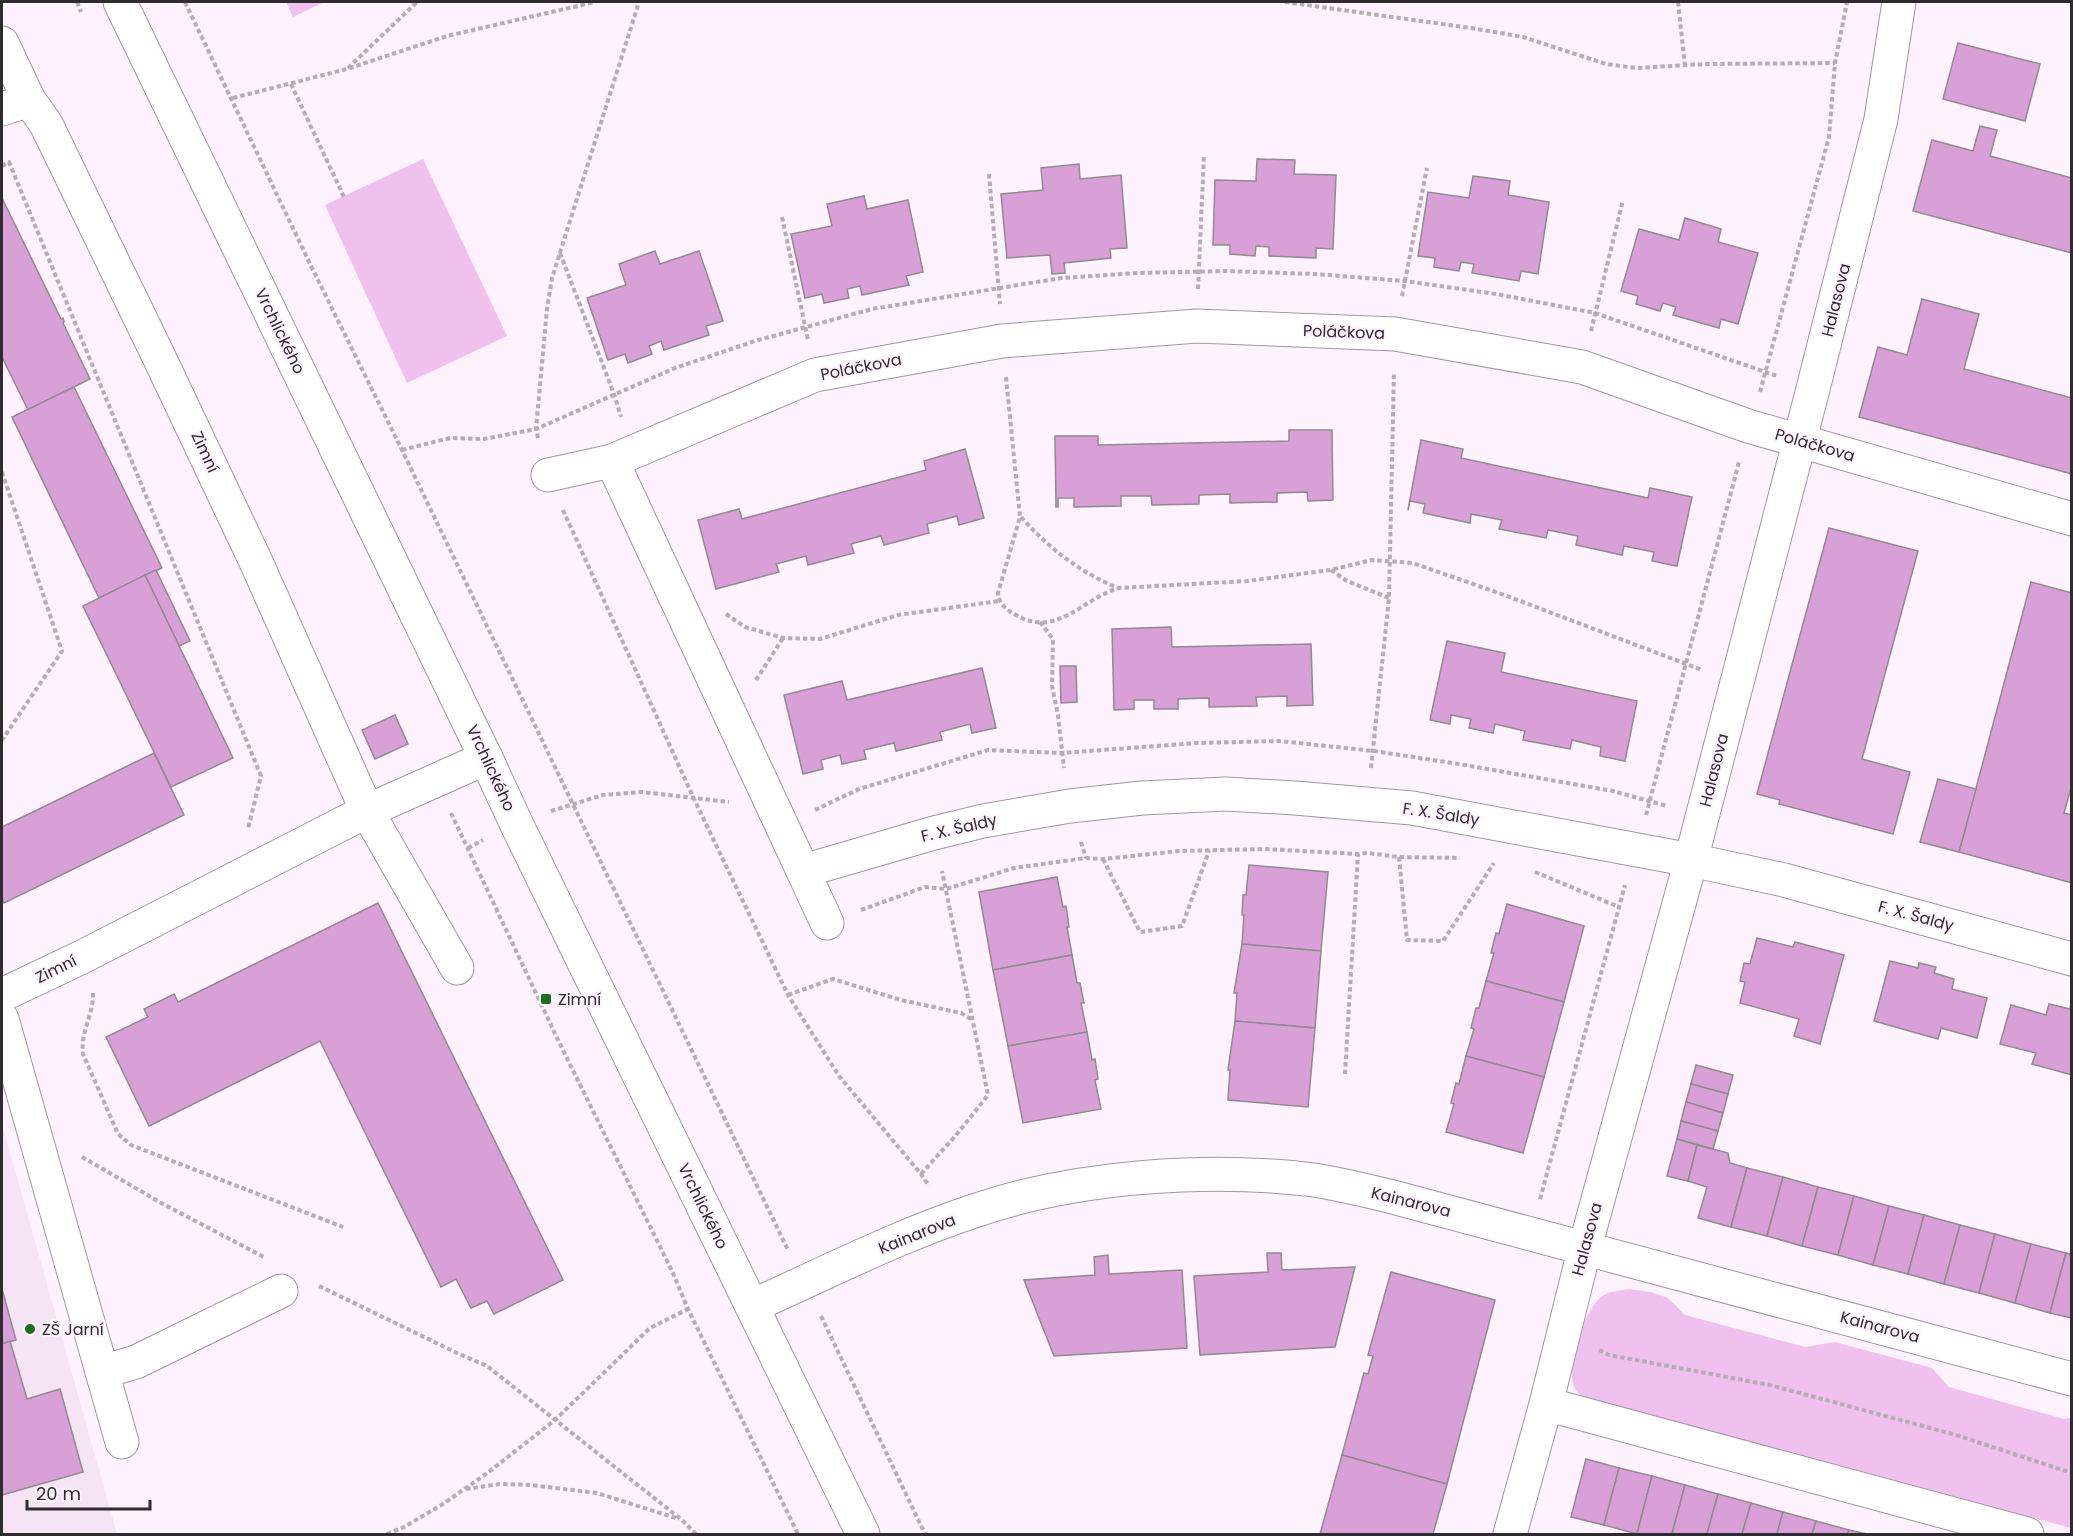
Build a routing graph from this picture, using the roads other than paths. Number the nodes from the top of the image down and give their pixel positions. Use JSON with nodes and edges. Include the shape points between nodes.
{"nodes":[{"id":1,"x":120,"y":2,"type":"edge"},
{"id":2,"x":1899,"y":2,"type":"edge"},
{"id":3,"x":2,"y":43,"type":"edge"},
{"id":4,"x":15,"y":105,"type":"edge"},
{"id":5,"x":1800,"y":440,"type":"junction"},
{"id":6,"x":622,"y":457,"type":"junction"},
{"id":7,"x":548,"y":475,"type":"road end"},
{"id":8,"x":2072,"y":519,"type":"edge"},
{"id":9,"x":486,"y":758,"type":"junction"},
{"id":10,"x":367,"y":811,"type":"junction"},
{"id":11,"x":1691,"y":860,"type":"junction"},
{"id":12,"x":803,"y":871,"type":"junction"},
{"id":13,"x":827,"y":923,"type":"road end"},
{"id":14,"x":2072,"y":959,"type":"edge"},
{"id":15,"x":457,"y":968,"type":"dead end"},
{"id":16,"x":2,"y":995,"type":"edge"},
{"id":17,"x":2,"y":1019,"type":"edge"},
{"id":18,"x":1585,"y":1247,"type":"junction"},
{"id":19,"x":296,"y":1286,"type":"road end"},
{"id":20,"x":752,"y":1306,"type":"junction"},
{"id":21,"x":102,"y":1372,"type":"junction"},
{"id":22,"x":2072,"y":1379,"type":"edge"},
{"id":23,"x":1546,"y":1404,"type":"junction"},
{"id":24,"x":122,"y":1442,"type":"dead end"},
{"id":25,"x":863,"y":1534,"type":"edge"},
{"id":26,"x":1510,"y":1534,"type":"edge"},
{"id":27,"x":2027,"y":1534,"type":"edge"}],
"edges":[{"from":1,"to":9,"type":"street","name":"Vrchlického"},
{"from":2,"to":5,"type":"street","name":"Halasova","via":[[1881,120]]},
{"from":3,"to":4,"type":"street","name":"Zimní"},
{"from":4,"to":10,"type":"street","name":"Zimní","via":[[46,124],[257,564]]},
{"from":5,"to":6,"type":"street","name":"Poláčkova","via":[[1748,426],[1582,367],[1395,334],[1197,326],[1002,341],[815,375]]},
{"from":5,"to":8,"type":"street","name":"Poláčkova"},
{"from":5,"to":11,"type":"street","name":"Halasova"},
{"from":6,"to":7,"type":"street","name":"Poláčkova"},
{"from":6,"to":12,"type":"street"},
{"from":9,"to":10,"type":"street","name":"Zimní"},
{"from":9,"to":20,"type":"street","name":"Vrchlického"},
{"from":10,"to":15,"type":"street"},
{"from":10,"to":16,"type":"street","name":"Zimní"},
{"from":11,"to":12,"type":"street","name":"F. X. Šaldy","via":[[1412,808],[1226,794],[1142,798],[983,821]]},
{"from":11,"to":14,"type":"street","name":"F. X. Šaldy","via":[[1784,880]]},
{"from":11,"to":18,"type":"street","name":"Halasova"},
{"from":12,"to":13,"type":"street"},
{"from":17,"to":21,"type":"street"},
{"from":18,"to":20,"type":"street","name":"Kainarova","via":[[1389,1196],[1315,1181],[1209,1174],[1093,1184],[978,1209]]},
{"from":18,"to":22,"type":"street","name":"Kainarova"},
{"from":18,"to":23,"type":"street","name":"Halasova"},
{"from":19,"to":21,"type":"street","via":[[136,1362]]},
{"from":20,"to":25,"type":"street","name":"Vrchlického"},
{"from":21,"to":24,"type":"street"},
{"from":23,"to":26,"type":"street","name":"Halasova"},
{"from":23,"to":27,"type":"street"}]}
